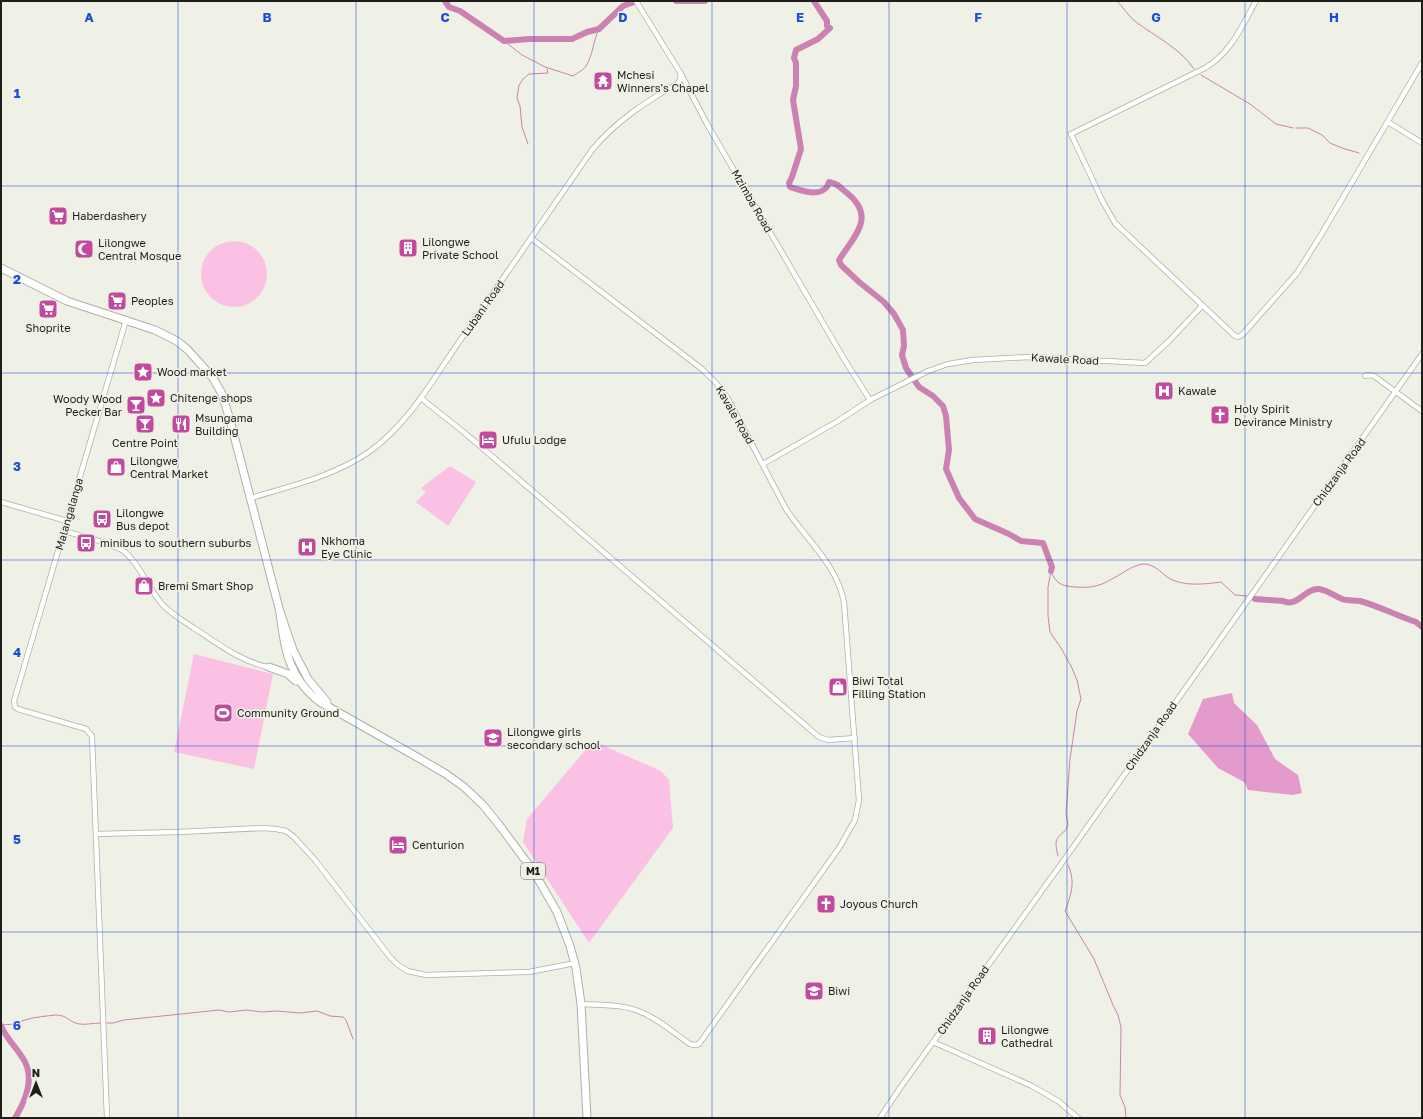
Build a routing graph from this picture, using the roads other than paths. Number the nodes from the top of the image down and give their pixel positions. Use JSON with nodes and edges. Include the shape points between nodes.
{"nodes":[{"id":1,"x":636,"y":1,"type":"edge"},
{"id":2,"x":1256,"y":1,"type":"edge"},
{"id":3,"x":1422,"y":63,"type":"edge"},
{"id":4,"x":680,"y":74,"type":"junction"},
{"id":5,"x":1388,"y":122,"type":"junction"},
{"id":6,"x":1422,"y":143,"type":"edge"},
{"id":7,"x":531,"y":238,"type":"junction"},
{"id":8,"x":1,"y":268,"type":"edge"},
{"id":9,"x":1202,"y":306,"type":"junction"},
{"id":10,"x":126,"y":320,"type":"junction"},
{"id":11,"x":1422,"y":354,"type":"edge"},
{"id":12,"x":1365,"y":376,"type":"dead end"},
{"id":13,"x":1396,"y":392,"type":"junction"},
{"id":14,"x":421,"y":398,"type":"junction"},
{"id":15,"x":870,"y":400,"type":"junction"},
{"id":16,"x":1422,"y":410,"type":"edge"},
{"id":17,"x":763,"y":464,"type":"junction"},
{"id":18,"x":251,"y":498,"type":"junction"},
{"id":19,"x":1,"y":502,"type":"edge"},
{"id":20,"x":67,"y":521,"type":"junction"},
{"id":21,"x":64,"y":531,"type":"junction"},
{"id":22,"x":280,"y":612,"type":"junction"},
{"id":23,"x":288,"y":657,"type":"junction"},
{"id":24,"x":299,"y":664,"type":"junction"},
{"id":25,"x":269,"y":667,"type":"junction"},
{"id":26,"x":291,"y":667,"type":"junction"},
{"id":27,"x":278,"y":669,"type":"junction"},
{"id":28,"x":310,"y":693,"type":"junction"},
{"id":29,"x":338,"y":710,"type":"junction"},
{"id":30,"x":855,"y":738,"type":"junction"},
{"id":31,"x":96,"y":834,"type":"junction"},
{"id":32,"x":574,"y":963,"type":"junction"},
{"id":33,"x":581,"y":1004,"type":"junction"},
{"id":34,"x":933,"y":1042,"type":"junction"},
{"id":35,"x":107,"y":1118,"type":"edge"},
{"id":36,"x":587,"y":1118,"type":"edge"},
{"id":37,"x":880,"y":1118,"type":"edge"},
{"id":38,"x":1078,"y":1118,"type":"edge"}],
"edges":[{"from":1,"to":4,"type":"street","name":"Mzimba Road"},
{"from":2,"to":9,"type":"street","via":[[1232,44],[1216,61],[1199,72],[1070,134],[1115,223]]},
{"from":3,"to":5,"type":"street"},
{"from":4,"to":7,"type":"street","name":"Lubani Road","via":[[677,84],[629,114],[596,144]]},
{"from":4,"to":15,"type":"street","name":"Mzimba Road"},
{"from":5,"to":6,"type":"street"},
{"from":5,"to":9,"type":"street","via":[[1297,273],[1242,335],[1238,337],[1232,334]]},
{"from":7,"to":14,"type":"street","name":"Lubani Road"},
{"from":7,"to":17,"type":"street","name":"Kavale Road","via":[[709,375],[727,397]]},
{"from":8,"to":10,"type":"highway","number":"M1","via":[[67,301]]},
{"from":9,"to":15,"type":"street","name":"Kawale Road","via":[[1145,363],[1029,357],[973,360],[936,367]]},
{"from":10,"to":18,"type":"highway","number":"M1","via":[[161,332],[177,341],[213,378],[225,403]]},
{"from":10,"to":20,"type":"street","name":"Malangalanga"},
{"from":11,"to":13,"type":"street","name":"Chidzanja Road"},
{"from":12,"to":13,"type":"street","via":[[1374,376]]},
{"from":13,"to":16,"type":"street"},
{"from":13,"to":34,"type":"street","name":"Chidzanja Road"},
{"from":14,"to":18,"type":"street","name":"Lubani Road","via":[[388,437],[359,458],[315,478]]},
{"from":14,"to":30,"type":"street","via":[[819,737],[828,740]]},
{"from":15,"to":17,"type":"street"},
{"from":17,"to":30,"type":"street","name":"Kavale Road","via":[[786,509],[830,567],[840,588],[844,602]]},
{"from":18,"to":22,"type":"highway","number":"M1"},
{"from":19,"to":20,"type":"street"},
{"from":20,"to":21,"type":"street","name":"Malangalanga"},
{"from":21,"to":25,"type":"street","via":[[124,552],[138,567],[168,610],[226,649],[247,660]]},
{"from":21,"to":31,"type":"street","name":"Malangalanga","via":[[14,701],[15,707],[92,734]]},
{"from":22,"to":23,"type":"highway","number":"M1"},
{"from":22,"to":24,"type":"highway","number":"M1"},
{"from":23,"to":26,"type":"highway","number":"M1"},
{"from":23,"to":27,"type":"highway","via":[[285,664]]},
{"from":24,"to":26,"type":"street"},
{"from":24,"to":29,"type":"highway","number":"M1","via":[[316,690]]},
{"from":25,"to":27,"type":"street"},
{"from":25,"to":28,"type":"highway","number":"M1","via":[[290,675]]},
{"from":26,"to":27,"type":"street"},
{"from":26,"to":28,"type":"highway","number":"M1"},
{"from":28,"to":29,"type":"highway","number":"M1","via":[[320,702]]},
{"from":29,"to":32,"type":"highway","number":"M1","via":[[446,774],[483,805],[542,885],[565,930]]},
{"from":30,"to":33,"type":"street","name":"Kavale Road","via":[[859,800],[857,816],[851,828],[699,1044],[690,1044],[641,1012],[627,1008]]},
{"from":31,"to":32,"type":"street","via":[[264,828],[282,830],[294,837],[321,867],[390,957],[408,971],[426,975],[515,973]]},
{"from":31,"to":35,"type":"street"},
{"from":32,"to":33,"type":"highway","number":"M1"},
{"from":33,"to":36,"type":"highway","number":"M1"},
{"from":34,"to":37,"type":"street","name":"Chidzanja Road"},
{"from":34,"to":38,"type":"street","via":[[1032,1086],[1058,1101]]}]}
